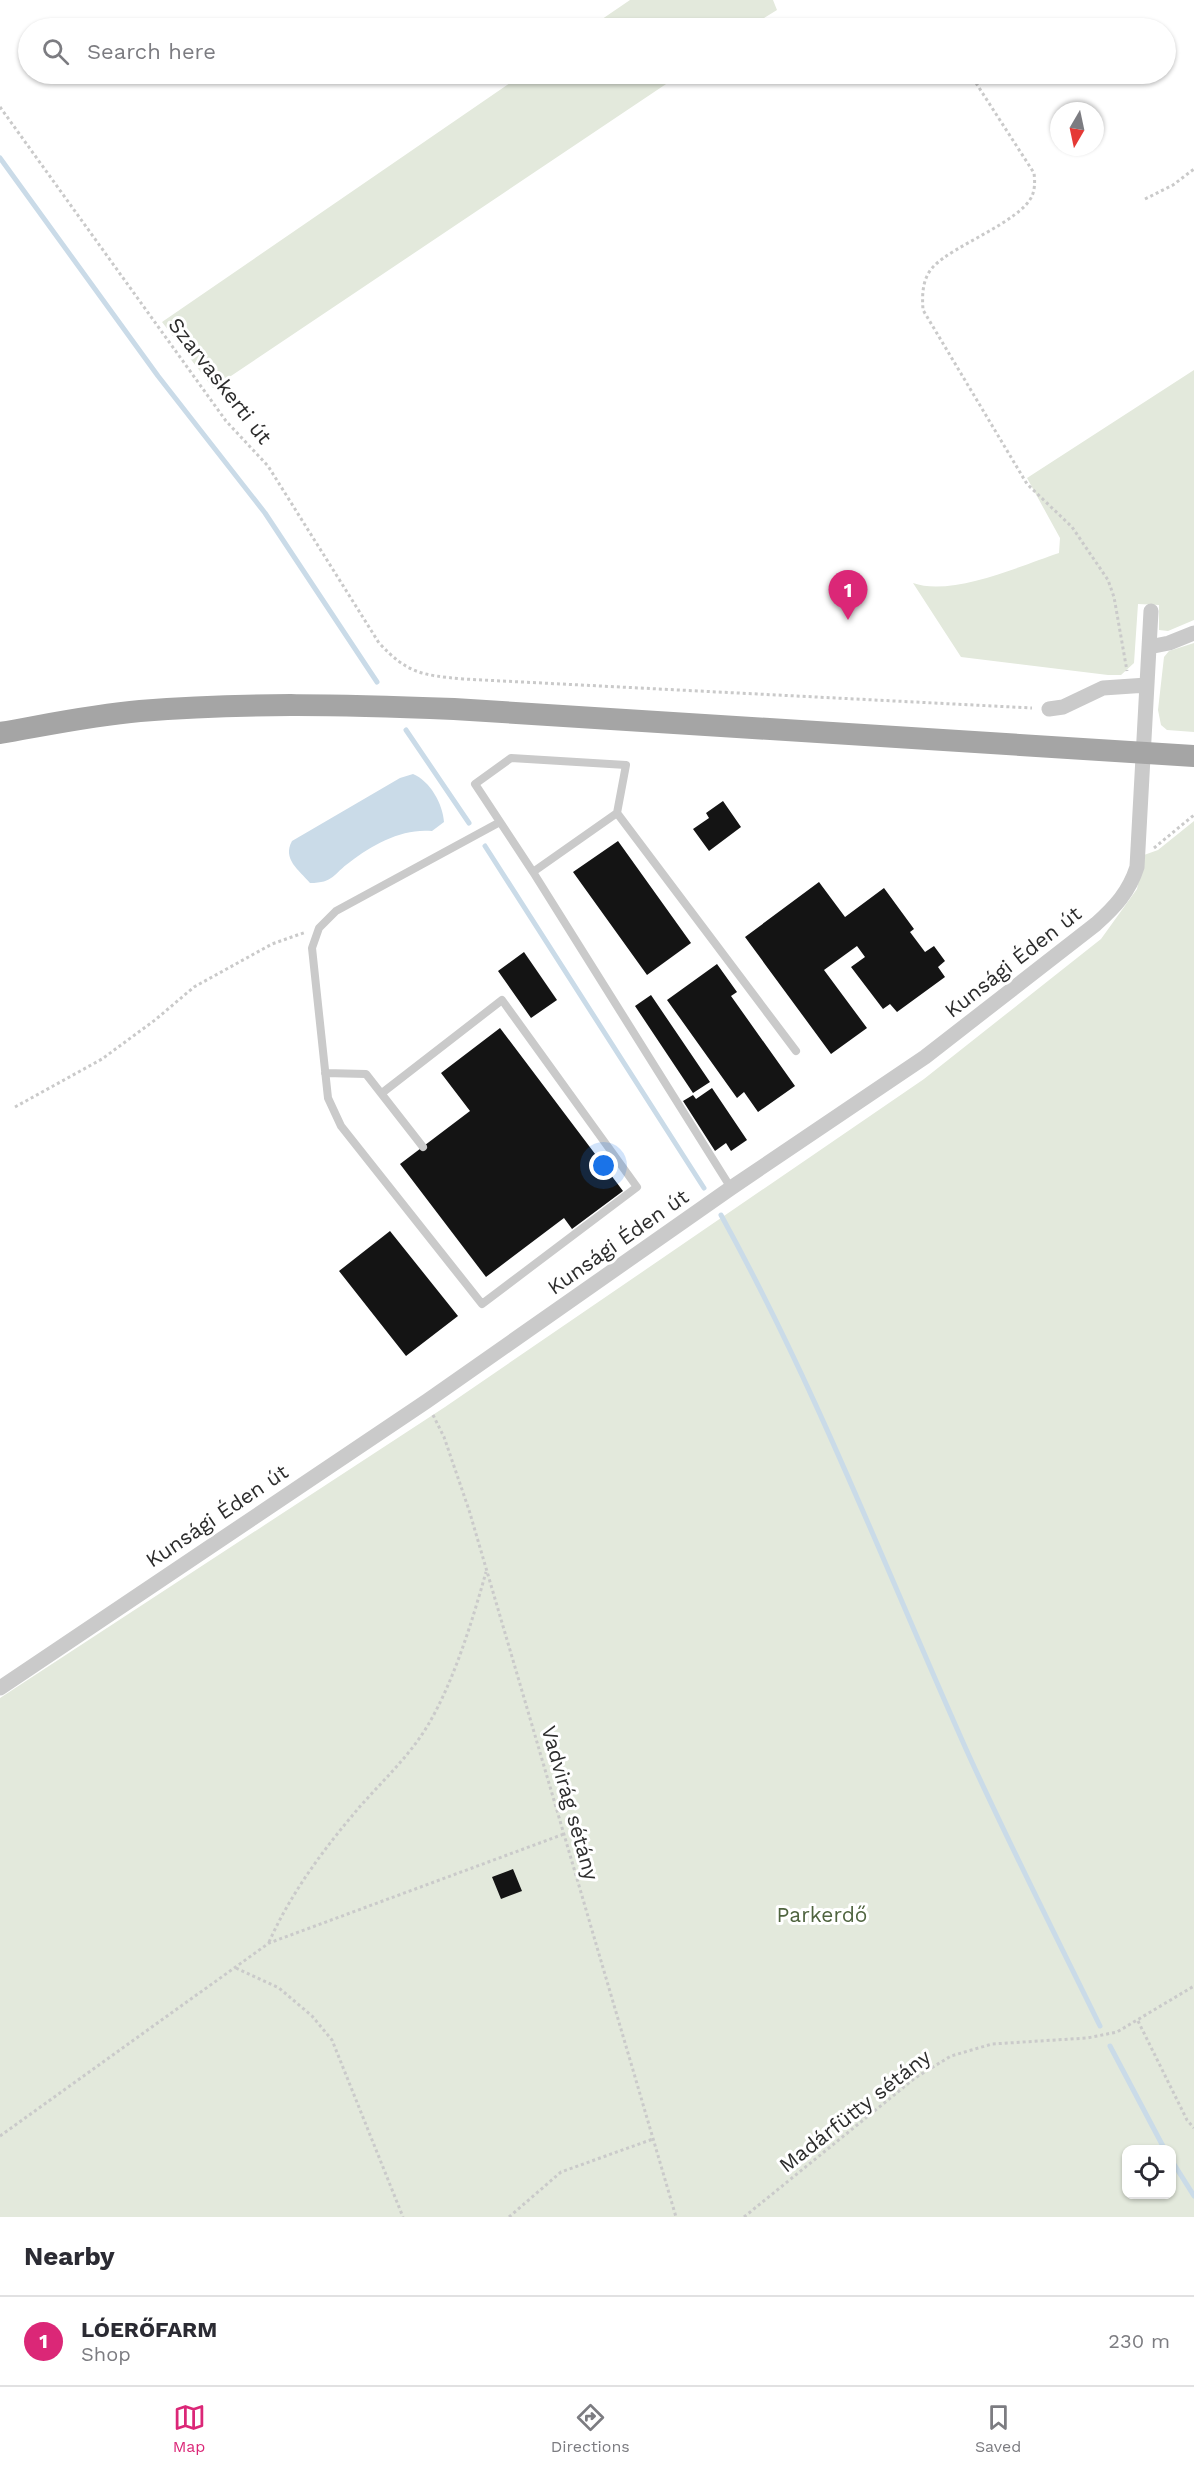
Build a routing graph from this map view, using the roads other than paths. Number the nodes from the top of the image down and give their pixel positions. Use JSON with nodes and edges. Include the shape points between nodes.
{"nodes":[{"id":1,"x":1151,"y":611,"type":"dead end"},
{"id":2,"x":1194,"y":633,"type":"edge"},
{"id":3,"x":1149,"y":647,"type":"junction"},
{"id":4,"x":1147,"y":685,"type":"junction"},
{"id":5,"x":1049,"y":710,"type":"road end"},
{"id":6,"x":0,"y":733,"type":"edge"},
{"id":7,"x":1144,"y":751,"type":"junction"},
{"id":8,"x":1194,"y":756,"type":"edge"},
{"id":9,"x":618,"y":813,"type":"junction"},
{"id":10,"x":500,"y":822,"type":"junction"},
{"id":11,"x":533,"y":872,"type":"junction"},
{"id":12,"x":796,"y":1051,"type":"dead end"},
{"id":13,"x":325,"y":1073,"type":"junction"},
{"id":14,"x":382,"y":1093,"type":"junction"},
{"id":15,"x":423,"y":1147,"type":"dead end"},
{"id":16,"x":731,"y":1188,"type":"junction"},
{"id":17,"x":0,"y":1688,"type":"edge"}],
"edges":[{"from":1,"to":3,"type":"street","name":"Kunsági Éden út"},
{"from":2,"to":3,"type":"street"},
{"from":3,"to":4,"type":"street","name":"Kunsági Éden út"},
{"from":4,"to":5,"type":"street","via":[[1103,688]]},
{"from":4,"to":7,"type":"street","name":"Kunsági Éden út"},
{"from":6,"to":7,"type":"main road","via":[[139,711],[302,705],[454,709]]},
{"from":7,"to":8,"type":"main road"},
{"from":7,"to":16,"type":"street","name":"Kunsági Éden út","via":[[1138,852],[1132,882],[1117,905],[925,1057]]},
{"from":9,"to":10,"type":"lane","via":[[626,765],[511,758],[475,784]]},
{"from":9,"to":11,"type":"lane"},
{"from":9,"to":12,"type":"lane"},
{"from":10,"to":11,"type":"lane"},
{"from":10,"to":13,"type":"lane","via":[[336,911],[319,928],[312,948]]},
{"from":11,"to":16,"type":"lane"},
{"from":13,"to":14,"type":"lane","via":[[366,1074]]},
{"from":13,"to":14,"type":"lane","via":[[328,1098],[341,1126],[482,1304],[637,1187],[502,1000]]},
{"from":14,"to":15,"type":"lane"},
{"from":16,"to":17,"type":"street","name":"Kunsági Éden út","via":[[427,1401]]}]}
